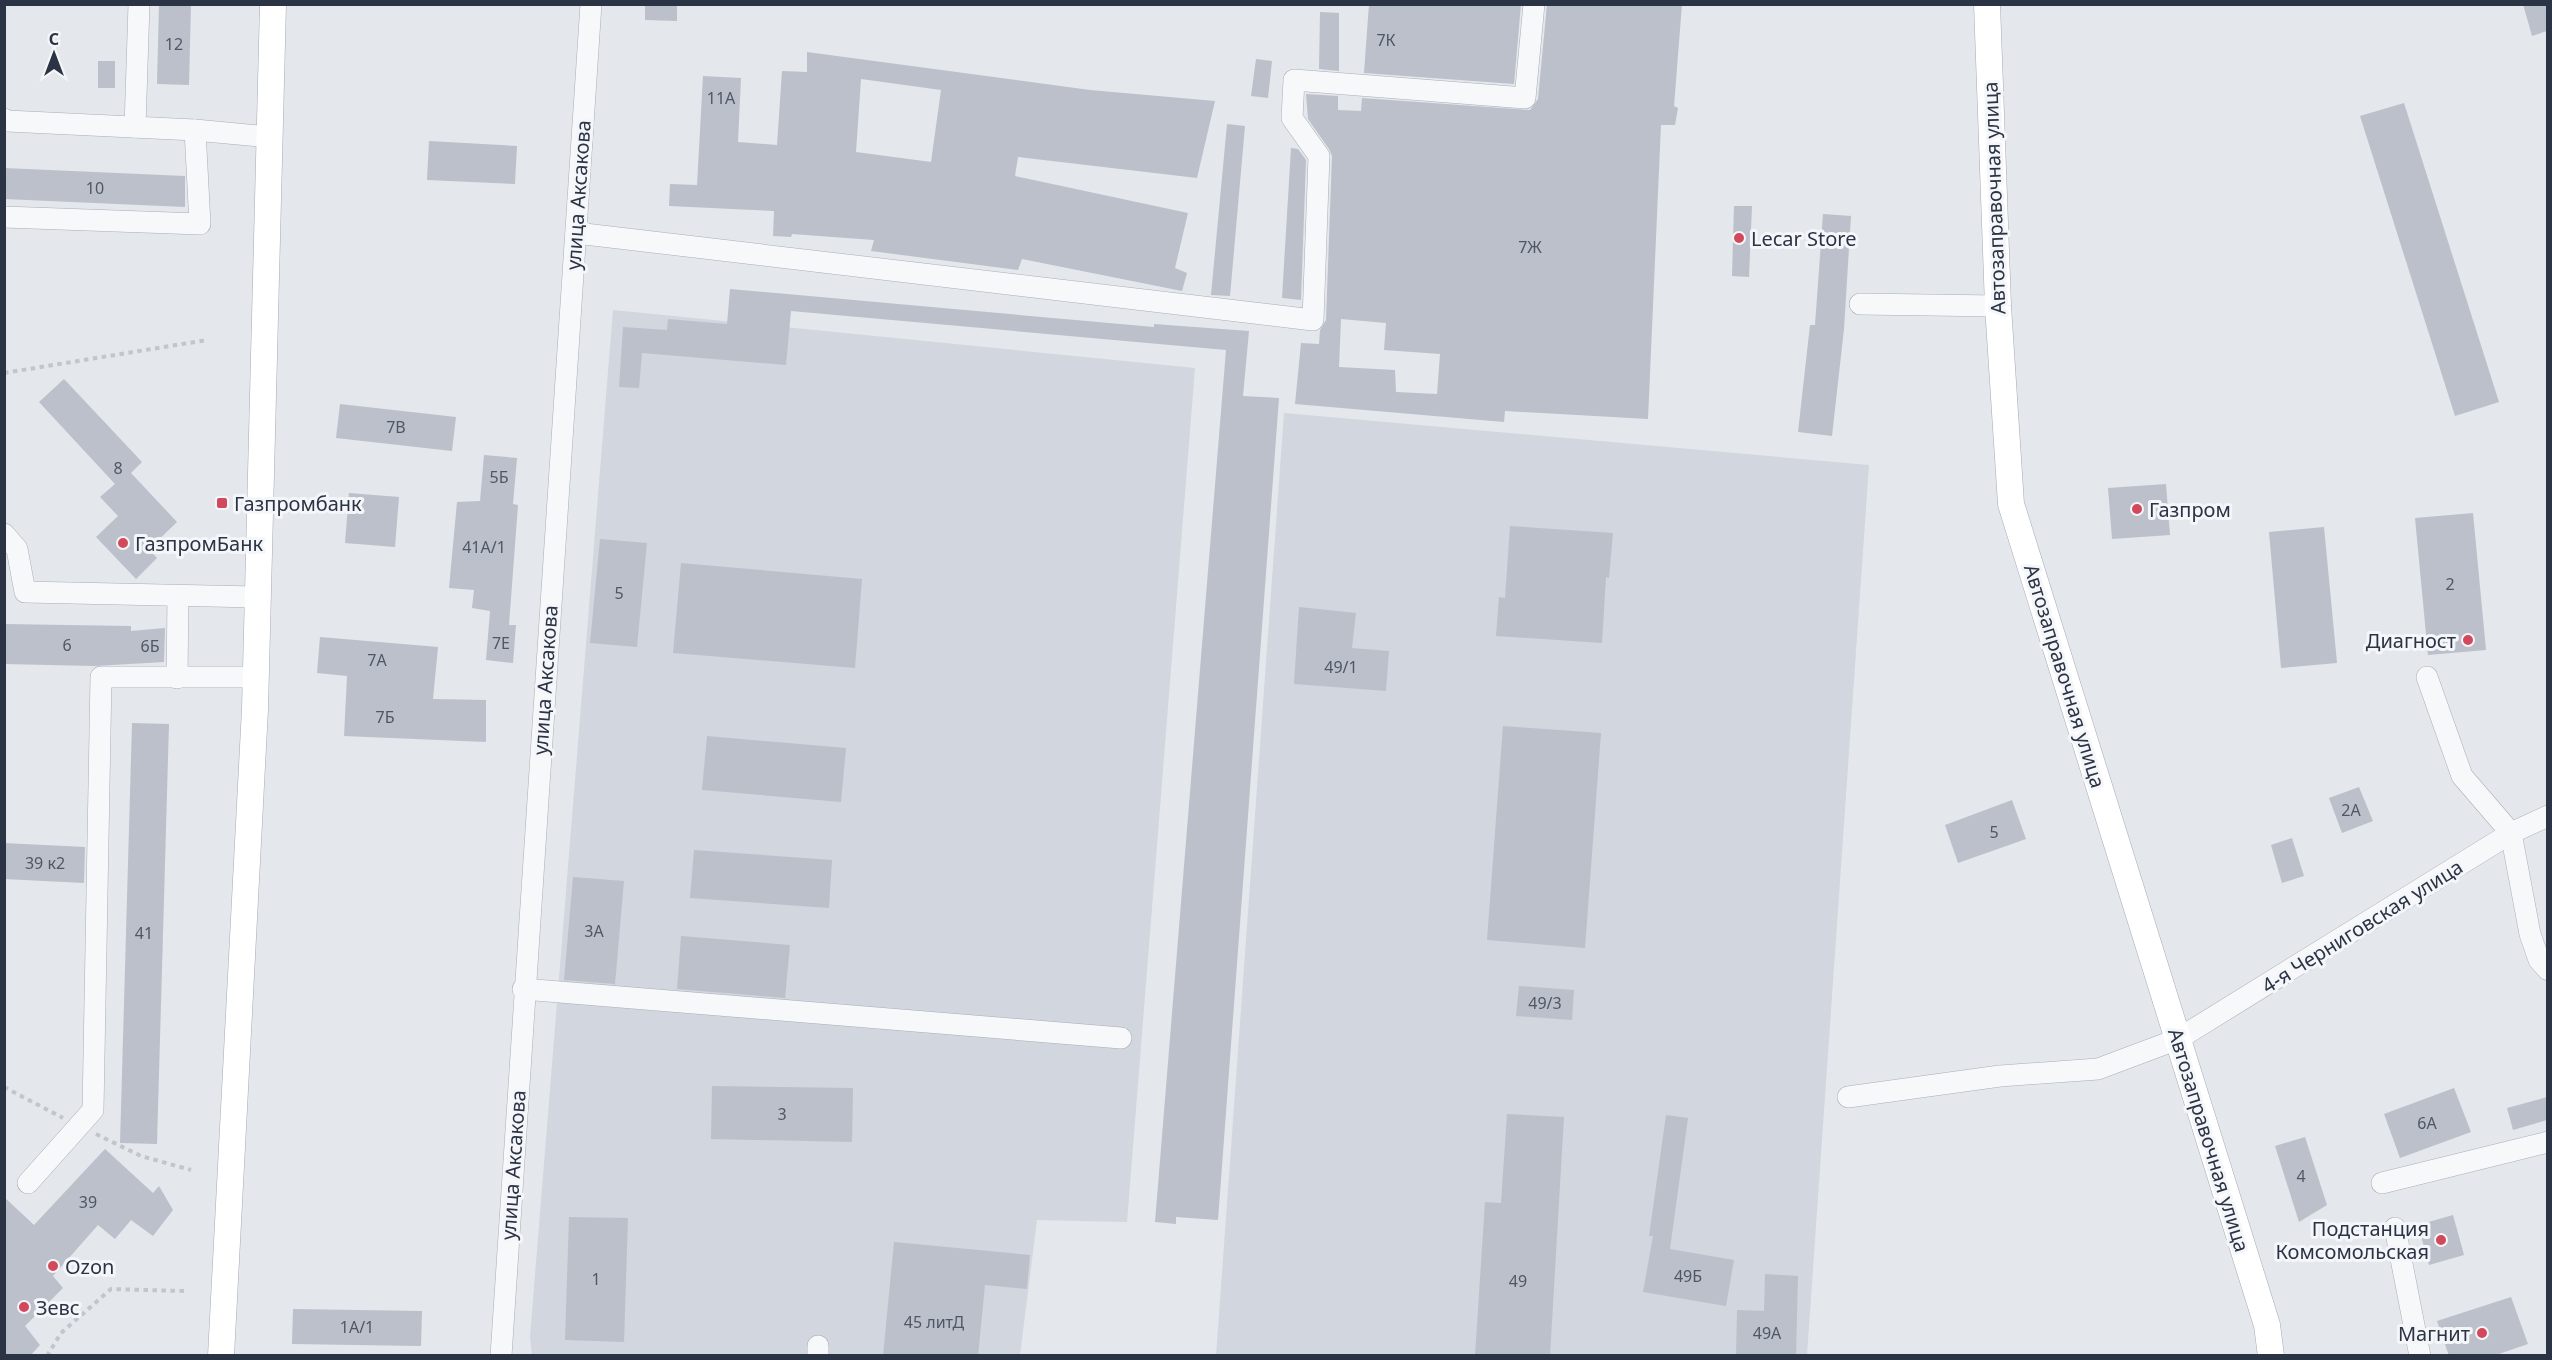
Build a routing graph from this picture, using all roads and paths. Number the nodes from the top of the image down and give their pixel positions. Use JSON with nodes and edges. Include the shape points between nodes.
{"nodes":[{"id":1,"x":139,"y":4,"type":"edge"},
{"id":2,"x":273,"y":4,"type":"edge"},
{"id":3,"x":591,"y":4,"type":"edge"},
{"id":4,"x":1534,"y":4,"type":"edge"},
{"id":5,"x":1987,"y":4,"type":"edge"},
{"id":6,"x":4,"y":119,"type":"edge"},
{"id":7,"x":135,"y":127,"type":"junction"},
{"id":8,"x":195,"y":130,"type":"junction"},
{"id":9,"x":270,"y":137,"type":"junction"},
{"id":10,"x":4,"y":217,"type":"edge"},
{"id":11,"x":576,"y":233,"type":"junction"},
{"id":12,"x":1860,"y":304,"type":"dead end"},
{"id":13,"x":1998,"y":306,"type":"junction"},
{"id":14,"x":207,"y":340,"type":"dead end"},
{"id":15,"x":4,"y":373,"type":"edge"},
{"id":16,"x":4,"y":534,"type":"edge"},
{"id":17,"x":178,"y":597,"type":"junction"},
{"id":18,"x":256,"y":597,"type":"junction"},
{"id":19,"x":255,"y":677,"type":"junction"},
{"id":20,"x":2427,"y":677,"type":"dead end"},
{"id":21,"x":177,"y":678,"type":"junction"},
{"id":22,"x":2547,"y":816,"type":"edge"},
{"id":23,"x":2511,"y":833,"type":"junction"},
{"id":24,"x":2547,"y":970,"type":"edge"},
{"id":25,"x":524,"y":988,"type":"junction"},
{"id":26,"x":1121,"y":1038,"type":"dead end"},
{"id":27,"x":2178,"y":1039,"type":"junction"},
{"id":28,"x":1848,"y":1097,"type":"dead end"},
{"id":29,"x":2547,"y":1142,"type":"edge"},
{"id":30,"x":28,"y":1183,"type":"dead end"},
{"id":31,"x":2382,"y":1183,"type":"dead end"},
{"id":32,"x":2395,"y":1228,"type":"dead end"},
{"id":33,"x":184,"y":1291,"type":"dead end"},
{"id":34,"x":2275,"y":1355,"type":"edge"},
{"id":35,"x":47,"y":1356,"type":"edge"},
{"id":36,"x":221,"y":1356,"type":"edge"},
{"id":37,"x":501,"y":1356,"type":"edge"},
{"id":38,"x":2420,"y":1356,"type":"edge"}],
"edges":[{"from":1,"to":7,"type":"street"},
{"from":2,"to":9,"type":"main road"},
{"from":3,"to":11,"type":"street","name":"улица Аксакова"},
{"from":4,"to":11,"type":"street","via":[[1525,98],[1294,80],[1292,118],[1319,156],[1313,320]]},
{"from":5,"to":13,"type":"main road","name":"Автозаправочная улица"},
{"from":6,"to":7,"type":"street"},
{"from":7,"to":8,"type":"street"},
{"from":8,"to":9,"type":"street"},
{"from":8,"to":10,"type":"street","via":[[200,224]]},
{"from":9,"to":18,"type":"main road"},
{"from":11,"to":25,"type":"street","name":"улица Аксакова"},
{"from":12,"to":13,"type":"street"},
{"from":13,"to":27,"type":"main road","name":"Автозаправочная улица","via":[[2011,504]]},
{"from":14,"to":15,"type":"path"},
{"from":16,"to":17,"type":"street","via":[[17,549],[25,592]]},
{"from":17,"to":18,"type":"street"},
{"from":17,"to":21,"type":"street"},
{"from":18,"to":19,"type":"main road"},
{"from":19,"to":21,"type":"street"},
{"from":19,"to":36,"type":"main road"},
{"from":20,"to":23,"type":"street","via":[[2462,776]]},
{"from":21,"to":30,"type":"street","via":[[101,677],[93,1110]]},
{"from":22,"to":23,"type":"street","name":"4-я Черниговская улица"},
{"from":23,"to":24,"type":"street","via":[[2530,934]]},
{"from":23,"to":27,"type":"street","name":"4-я Черниговская улица"},
{"from":25,"to":26,"type":"street"},
{"from":25,"to":37,"type":"street","name":"улица Аксакова"},
{"from":27,"to":28,"type":"street","name":"4-я Черниговская улица","via":[[2098,1069]]},
{"from":27,"to":34,"type":"main road","name":"Автозаправочная улица"},
{"from":29,"to":31,"type":"street"},
{"from":32,"to":38,"type":"street"},
{"from":33,"to":35,"type":"path","via":[[111,1289],[61,1333]]}]}
